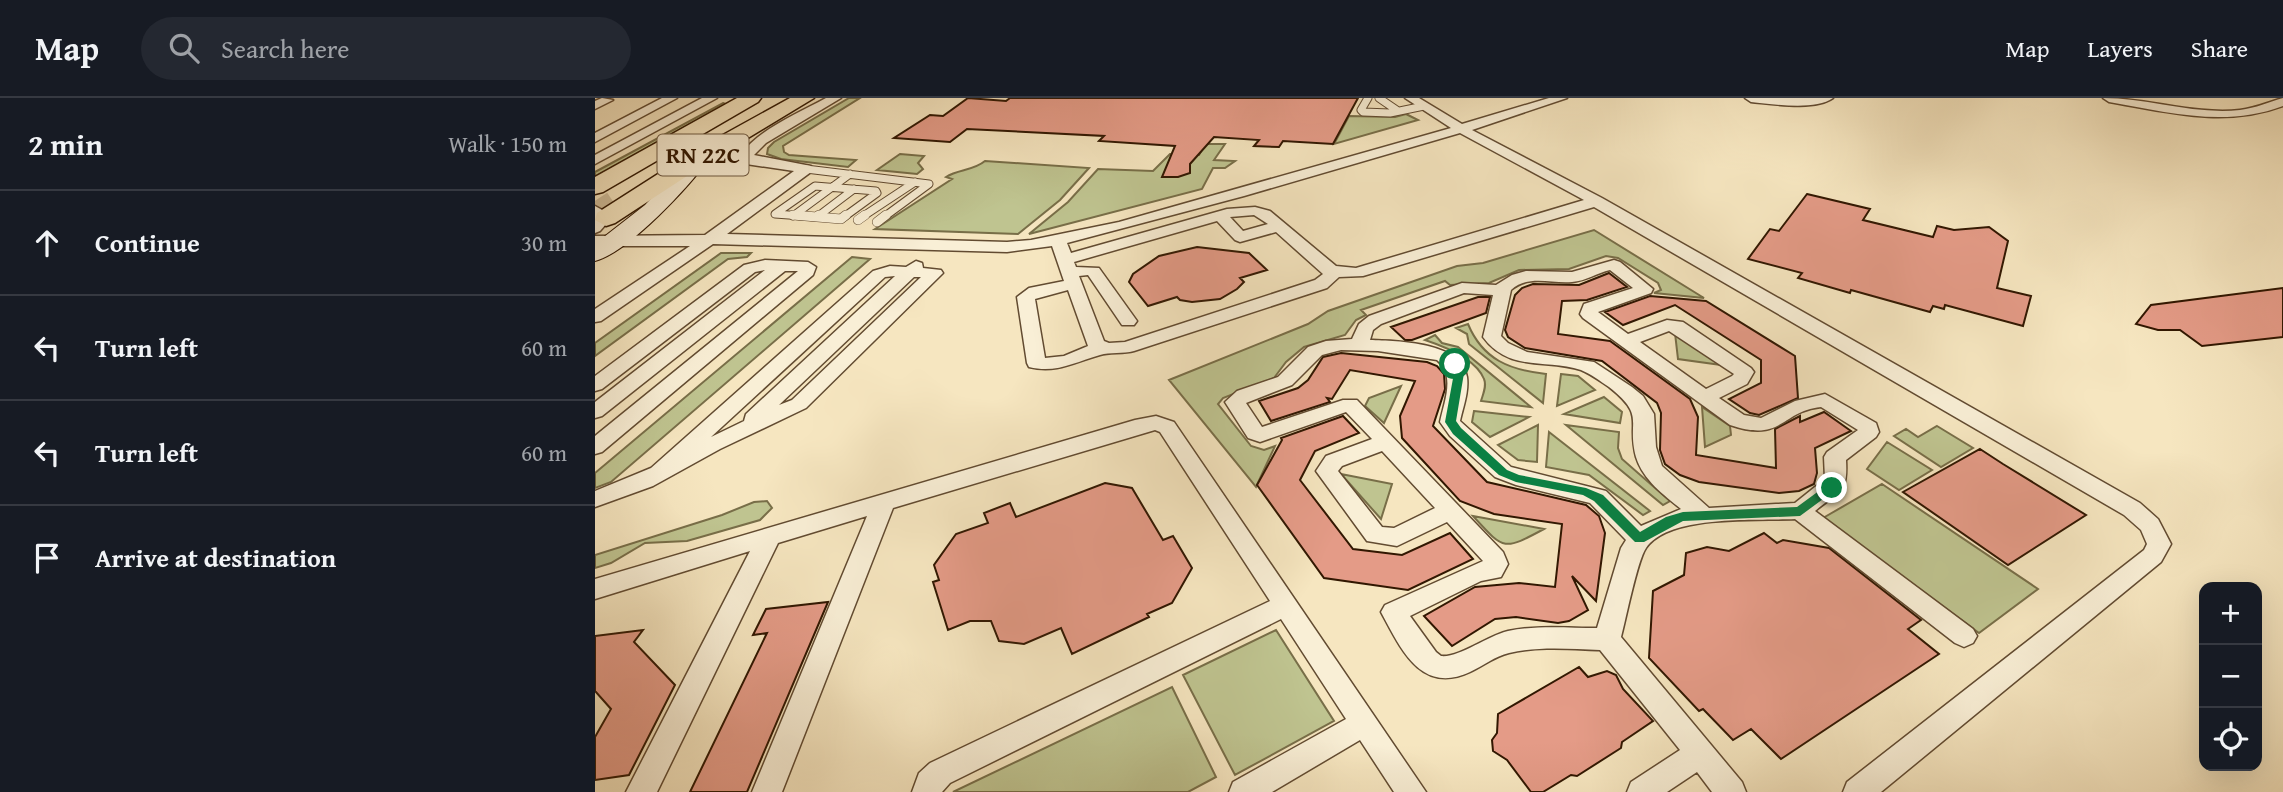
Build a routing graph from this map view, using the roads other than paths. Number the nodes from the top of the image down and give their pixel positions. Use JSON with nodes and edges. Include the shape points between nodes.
{"nodes":[{"id":1,"x":671,"y":98,"type":"edge"},
{"id":2,"x":711,"y":98,"type":"edge"},
{"id":3,"x":751,"y":98,"type":"edge"},
{"id":4,"x":770,"y":98,"type":"edge"},
{"id":5,"x":790,"y":98,"type":"edge"},
{"id":6,"x":804,"y":98,"type":"edge"},
{"id":7,"x":835,"y":98,"type":"edge"},
{"id":8,"x":1368,"y":98,"type":"edge"},
{"id":9,"x":1379,"y":98,"type":"edge"},
{"id":10,"x":1561,"y":98,"type":"edge"},
{"id":11,"x":1751,"y":98,"type":"edge"},
{"id":12,"x":1827,"y":98,"type":"edge"},
{"id":13,"x":2109,"y":98,"type":"edge"},
{"id":14,"x":2169,"y":98,"type":"edge"},
{"id":15,"x":2188,"y":99,"type":"edge"},
{"id":16,"x":2283,"y":102,"type":"edge"},
{"id":17,"x":1411,"y":105,"type":"edge"},
{"id":18,"x":1390,"y":113,"type":"junction"},
{"id":19,"x":1461,"y":129,"type":"junction"},
{"id":20,"x":595,"y":138,"type":"edge"},
{"id":21,"x":702,"y":156,"type":"junction"},
{"id":22,"x":595,"y":160,"type":"edge"},
{"id":23,"x":806,"y":169,"type":"junction"},
{"id":24,"x":850,"y":174,"type":"junction"},
{"id":25,"x":915,"y":182,"type":"junction"},
{"id":26,"x":832,"y":187,"type":"junction"},
{"id":27,"x":854,"y":190,"type":"junction"},
{"id":28,"x":1597,"y":201,"type":"junction"},
{"id":29,"x":602,"y":208,"type":"edge"},
{"id":30,"x":793,"y":216,"type":"junction"},
{"id":31,"x":817,"y":217,"type":"junction"},
{"id":32,"x":1222,"y":218,"type":"junction"},
{"id":33,"x":858,"y":220,"type":"dead end"},
{"id":34,"x":877,"y":222,"type":"dead end"},
{"id":35,"x":1279,"y":226,"type":"junction"},
{"id":36,"x":713,"y":237,"type":"junction"},
{"id":37,"x":614,"y":238,"type":"edge"},
{"id":38,"x":1058,"y":242,"type":"junction"},
{"id":39,"x":937,"y":245,"type":"junction"},
{"id":40,"x":595,"y":254,"type":"edge"},
{"id":41,"x":782,"y":265,"type":"junction"},
{"id":42,"x":911,"y":271,"type":"junction"},
{"id":43,"x":1069,"y":272,"type":"junction"},
{"id":44,"x":1326,"y":277,"type":"junction"},
{"id":45,"x":1503,"y":291,"type":"junction"},
{"id":46,"x":595,"y":317,"type":"edge"},
{"id":47,"x":1128,"y":321,"type":"dead end"},
{"id":48,"x":1626,"y":341,"type":"junction"},
{"id":49,"x":1359,"y":345,"type":"junction"},
{"id":50,"x":1100,"y":346,"type":"junction"},
{"id":51,"x":595,"y":385,"type":"edge"},
{"id":52,"x":1705,"y":397,"type":"junction"},
{"id":53,"x":595,"y":412,"type":"edge"},
{"id":54,"x":1385,"y":442,"type":"junction"},
{"id":55,"x":595,"y":447,"type":"edge"},
{"id":56,"x":660,"y":471,"type":"junction"},
{"id":57,"x":595,"y":499,"type":"edge"},
{"id":58,"x":883,"y":504,"type":"junction"},
{"id":59,"x":1449,"y":511,"type":"junction"},
{"id":60,"x":1800,"y":511,"type":"junction"},
{"id":61,"x":1703,"y":515,"type":"junction"},
{"id":62,"x":769,"y":538,"type":"junction"},
{"id":63,"x":1639,"y":538,"type":"junction"},
{"id":64,"x":595,"y":589,"type":"edge"},
{"id":65,"x":1286,"y":605,"type":"junction"},
{"id":66,"x":1964,"y":635,"type":"dead end"},
{"id":67,"x":1607,"y":639,"type":"junction"},
{"id":68,"x":1364,"y":723,"type":"junction"},
{"id":69,"x":1699,"y":753,"type":"junction"},
{"id":70,"x":641,"y":792,"type":"edge"},
{"id":71,"x":767,"y":792,"type":"edge"},
{"id":72,"x":927,"y":792,"type":"edge"},
{"id":73,"x":1244,"y":792,"type":"edge"},
{"id":74,"x":1411,"y":792,"type":"edge"},
{"id":75,"x":1642,"y":792,"type":"edge"},
{"id":76,"x":1731,"y":792,"type":"edge"},
{"id":77,"x":1858,"y":792,"type":"edge"}],
"edges":[{"from":1,"to":20,"type":"street"},
{"from":2,"to":22,"type":"street"},
{"from":3,"to":29,"type":"highway","number":"RN 22C"},
{"from":4,"to":29,"type":"highway","number":"RN 22C","via":[[664,157]]},
{"from":5,"to":29,"type":"highway","number":"RN 22C"},
{"from":6,"to":21,"type":"highway","number":"RN 22C"},
{"from":7,"to":23,"type":"street","via":[[761,140],[747,155],[751,161]]},
{"from":8,"to":18,"type":"lane"},
{"from":8,"to":18,"type":"lane","via":[[1363,112]]},
{"from":9,"to":17,"type":"lane"},
{"from":10,"to":19,"type":"street"},
{"from":11,"to":12,"type":"street","via":[[1788,102]]},
{"from":13,"to":16,"type":"street","via":[[2209,113],[2252,111]]},
{"from":14,"to":15,"type":"street"},
{"from":17,"to":18,"type":"lane"},
{"from":17,"to":19,"type":"street"},
{"from":19,"to":28,"type":"street"},
{"from":19,"to":38,"type":"street"},
{"from":21,"to":29,"type":"highway","number":"RN 22C"},
{"from":21,"to":37,"type":"main road","via":[[661,203]]},
{"from":23,"to":24,"type":"lane"},
{"from":23,"to":36,"type":"street"},
{"from":24,"to":25,"type":"lane"},
{"from":24,"to":26,"type":"lane"},
{"from":25,"to":33,"type":"lane"},
{"from":25,"to":34,"type":"lane","via":[[929,185]]},
{"from":26,"to":27,"type":"lane"},
{"from":26,"to":30,"type":"lane"},
{"from":26,"to":30,"type":"lane","via":[[813,187],[775,213]]},
{"from":27,"to":31,"type":"lane"},
{"from":27,"to":31,"type":"lane","via":[[877,193],[843,218]]},
{"from":28,"to":44,"type":"street","via":[[1357,274]]},
{"from":28,"to":77,"type":"street","via":[[2151,524],[2159,544],[2153,556]]},
{"from":29,"to":37,"type":"street","via":[[614,227]]},
{"from":30,"to":31,"type":"lane"},
{"from":32,"to":35,"type":"street","via":[[1255,211]]},
{"from":32,"to":35,"type":"street","via":[[1240,237]]},
{"from":32,"to":43,"type":"street","via":[[1100,249]]},
{"from":35,"to":44,"type":"street"},
{"from":36,"to":37,"type":"street"},
{"from":36,"to":39,"type":"street"},
{"from":36,"to":46,"type":"street"},
{"from":37,"to":40,"type":"main road"},
{"from":38,"to":39,"type":"street","via":[[1007,247]]},
{"from":38,"to":43,"type":"street"},
{"from":39,"to":42,"type":"street"},
{"from":41,"to":51,"type":"street","via":[[745,271]]},
{"from":41,"to":53,"type":"street"},
{"from":41,"to":55,"type":"street","via":[[809,269]]},
{"from":42,"to":56,"type":"street","via":[[880,274]]},
{"from":42,"to":56,"type":"street","via":[[936,273],[806,399]]},
{"from":43,"to":47,"type":"street","via":[[1093,271]]},
{"from":43,"to":50,"type":"street"},
{"from":43,"to":50,"type":"street","via":[[1026,297],[1036,363],[1089,355]]},
{"from":44,"to":50,"type":"street","via":[[1127,347]]},
{"from":45,"to":48,"type":"street","via":[[1517,278],[1572,277],[1614,265],[1645,289],[1587,311]]},
{"from":45,"to":49,"type":"street","via":[[1471,288],[1381,317],[1368,324]]},
{"from":45,"to":61,"type":"street","via":[[1492,337],[1500,348],[1518,356],[1585,366],[1637,401],[1645,418],[1647,460]]},
{"from":48,"to":52,"type":"street"},
{"from":48,"to":52,"type":"street","via":[[1667,325],[1677,326],[1744,372],[1740,380]]},
{"from":49,"to":54,"type":"street","via":[[1318,348],[1287,380],[1235,402],[1261,435],[1350,404]]},
{"from":49,"to":63,"type":"street","via":[[1450,359],[1459,373],[1450,422],[1457,431],[1503,472],[1598,498]]},
{"from":52,"to":60,"type":"street","via":[[1746,425],[1768,425],[1825,400],[1869,428],[1835,457],[1832,488]]},
{"from":54,"to":59,"type":"street"},
{"from":54,"to":59,"type":"street","via":[[1334,461],[1327,471],[1375,535],[1397,537]]},
{"from":56,"to":57,"type":"street"},
{"from":58,"to":62,"type":"street"},
{"from":58,"to":65,"type":"street","via":[[1142,425],[1162,424]]},
{"from":58,"to":71,"type":"street"},
{"from":59,"to":67,"type":"street","via":[[1490,551],[1496,564],[1492,570],[1476,573],[1394,612],[1429,663],[1452,667],[1506,642]]},
{"from":60,"to":61,"type":"street"},
{"from":60,"to":66,"type":"street"},
{"from":61,"to":63,"type":"street","via":[[1670,521]]},
{"from":62,"to":64,"type":"street"},
{"from":62,"to":70,"type":"street"},
{"from":63,"to":67,"type":"street"},
{"from":65,"to":68,"type":"street"},
{"from":65,"to":72,"type":"street","via":[[940,773]]},
{"from":67,"to":69,"type":"street"},
{"from":68,"to":73,"type":"street"},
{"from":68,"to":74,"type":"street"},
{"from":69,"to":75,"type":"street"},
{"from":69,"to":76,"type":"street"}]}
